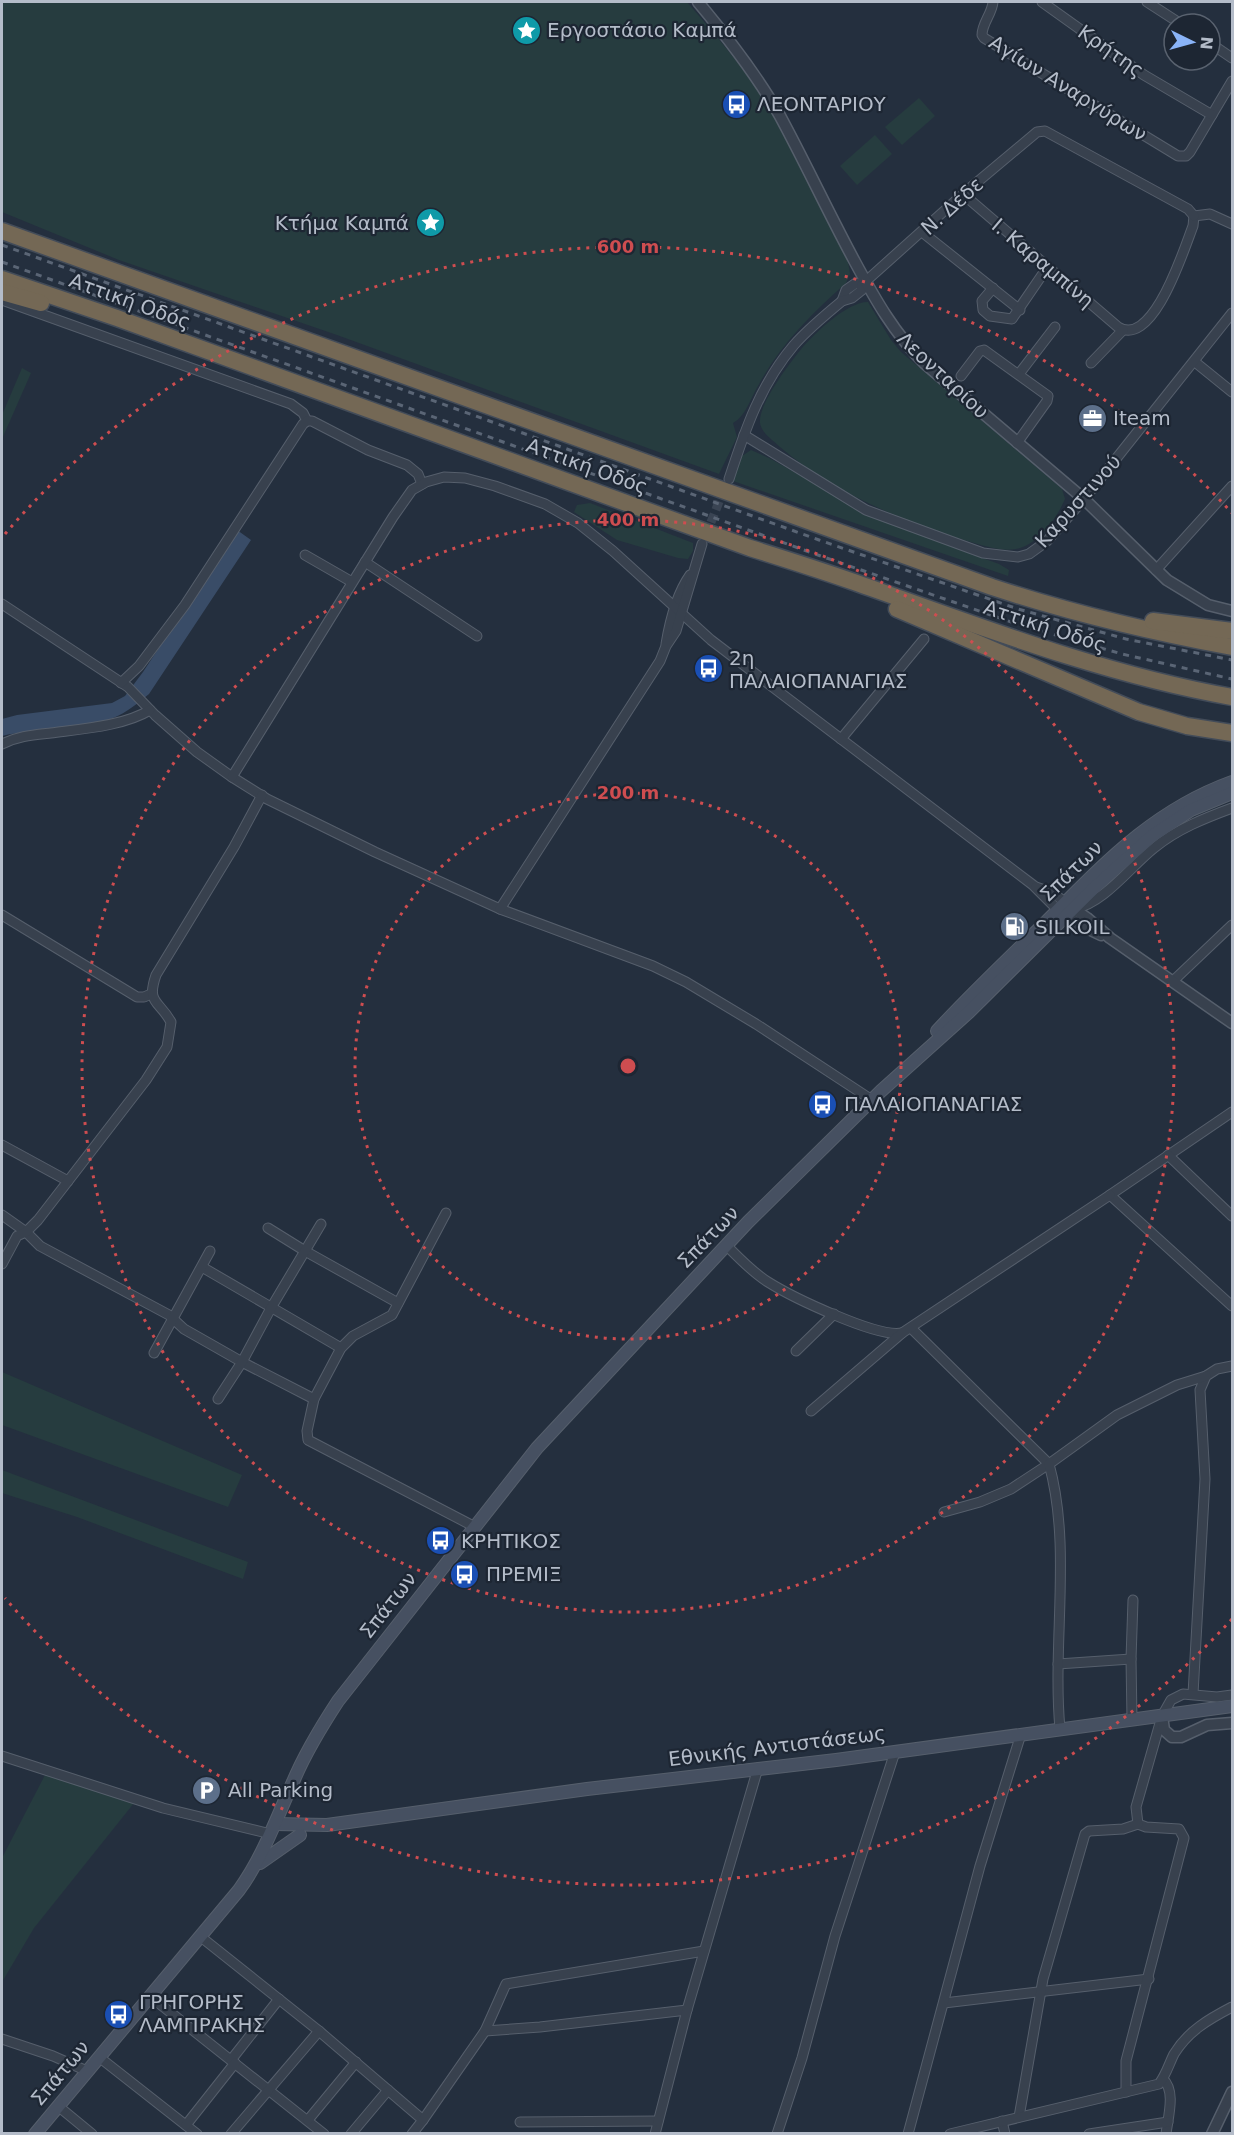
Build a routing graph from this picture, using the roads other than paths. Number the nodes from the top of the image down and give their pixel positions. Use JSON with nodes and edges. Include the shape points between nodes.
{"nodes":[{"id":1,"x":698,"y":2,"type":"edge"},
{"id":2,"x":993,"y":2,"type":"edge"},
{"id":3,"x":1042,"y":2,"type":"edge"},
{"id":4,"x":1147,"y":2,"type":"edge"},
{"id":5,"x":1162,"y":12,"type":"edge"},
{"id":6,"x":1233,"y":81,"type":"edge"},
{"id":7,"x":1212,"y":115,"type":"junction"},
{"id":8,"x":963,"y":195,"type":"junction"},
{"id":9,"x":1194,"y":216,"type":"junction"},
{"id":10,"x":1233,"y":224,"type":"edge"},
{"id":11,"x":2,"y":231,"type":"edge"},
{"id":12,"x":922,"y":232,"type":"junction"},
{"id":13,"x":1042,"y":275,"type":"dead end"},
{"id":14,"x":2,"y":279,"type":"edge"},
{"id":15,"x":864,"y":284,"type":"junction"},
{"id":16,"x":993,"y":288,"type":"junction"},
{"id":17,"x":2,"y":292,"type":"edge"},
{"id":18,"x":2,"y":300,"type":"edge"},
{"id":19,"x":1020,"y":310,"type":"junction"},
{"id":20,"x":1233,"y":313,"type":"edge"},
{"id":21,"x":117,"y":318,"type":"junction"},
{"id":22,"x":1055,"y":327,"type":"dead end"},
{"id":23,"x":1123,"y":330,"type":"junction"},
{"id":24,"x":1195,"y":362,"type":"junction"},
{"id":25,"x":1091,"y":363,"type":"dead end"},
{"id":26,"x":1019,"y":374,"type":"junction"},
{"id":27,"x":961,"y":376,"type":"dead end"},
{"id":28,"x":1233,"y":392,"type":"edge"},
{"id":29,"x":307,"y":421,"type":"junction"},
{"id":30,"x":744,"y":435,"type":"junction"},
{"id":31,"x":1017,"y":443,"type":"junction"},
{"id":32,"x":729,"y":478,"type":"tunnel mouth"},
{"id":33,"x":422,"y":484,"type":"junction"},
{"id":34,"x":1233,"y":486,"type":"edge"},
{"id":35,"x":1084,"y":499,"type":"junction"},
{"id":36,"x":702,"y":544,"type":"tunnel mouth"},
{"id":37,"x":750,"y":548,"type":"junction"},
{"id":38,"x":305,"y":555,"type":"dead end"},
{"id":39,"x":365,"y":562,"type":"junction"},
{"id":40,"x":1156,"y":570,"type":"junction"},
{"id":41,"x":955,"y":573,"type":"junction"},
{"id":42,"x":352,"y":582,"type":"junction"},
{"id":43,"x":2,"y":604,"type":"edge"},
{"id":44,"x":679,"y":610,"type":"junction"},
{"id":45,"x":1233,"y":611,"type":"edge"},
{"id":46,"x":1233,"y":631,"type":"edge"},
{"id":47,"x":477,"y":636,"type":"dead end"},
{"id":48,"x":924,"y":639,"type":"dead end"},
{"id":49,"x":1233,"y":647,"type":"edge"},
{"id":50,"x":124,"y":685,"type":"junction"},
{"id":51,"x":1233,"y":697,"type":"edge"},
{"id":52,"x":147,"y":707,"type":"junction"},
{"id":53,"x":1233,"y":733,"type":"edge"},
{"id":54,"x":841,"y":739,"type":"junction"},
{"id":55,"x":2,"y":744,"type":"edge"},
{"id":56,"x":232,"y":777,"type":"junction"},
{"id":57,"x":1233,"y":782,"type":"edge"},
{"id":58,"x":1233,"y":793,"type":"edge"},
{"id":59,"x":262,"y":795,"type":"junction"},
{"id":60,"x":1233,"y":808,"type":"edge"},
{"id":61,"x":500,"y":909,"type":"junction"},
{"id":62,"x":1066,"y":909,"type":"junction"},
{"id":63,"x":2,"y":915,"type":"edge"},
{"id":64,"x":1233,"y":924,"type":"edge"},
{"id":65,"x":1173,"y":981,"type":"junction"},
{"id":66,"x":152,"y":994,"type":"junction"},
{"id":67,"x":1233,"y":1023,"type":"edge"},
{"id":68,"x":877,"y":1096,"type":"junction"},
{"id":69,"x":1233,"y":1112,"type":"edge"},
{"id":70,"x":2,"y":1145,"type":"edge"},
{"id":71,"x":1168,"y":1155,"type":"junction"},
{"id":72,"x":68,"y":1181,"type":"junction"},
{"id":73,"x":1110,"y":1195,"type":"junction"},
{"id":74,"x":446,"y":1213,"type":"dead end"},
{"id":75,"x":2,"y":1215,"type":"edge"},
{"id":76,"x":1233,"y":1216,"type":"edge"},
{"id":77,"x":321,"y":1224,"type":"dead end"},
{"id":78,"x":268,"y":1228,"type":"dead end"},
{"id":79,"x":26,"y":1232,"type":"junction"},
{"id":80,"x":726,"y":1245,"type":"junction"},
{"id":81,"x":210,"y":1251,"type":"dead end"},
{"id":82,"x":305,"y":1251,"type":"junction"},
{"id":83,"x":2,"y":1264,"type":"edge"},
{"id":84,"x":202,"y":1267,"type":"junction"},
{"id":85,"x":398,"y":1303,"type":"junction"},
{"id":86,"x":1233,"y":1306,"type":"edge"},
{"id":87,"x":271,"y":1308,"type":"junction"},
{"id":88,"x":834,"y":1314,"type":"junction"},
{"id":89,"x":173,"y":1320,"type":"junction"},
{"id":90,"x":907,"y":1331,"type":"junction"},
{"id":91,"x":341,"y":1348,"type":"junction"},
{"id":92,"x":796,"y":1351,"type":"dead end"},
{"id":93,"x":154,"y":1353,"type":"dead end"},
{"id":94,"x":242,"y":1362,"type":"junction"},
{"id":95,"x":1233,"y":1366,"type":"edge"},
{"id":96,"x":1206,"y":1376,"type":"junction"},
{"id":97,"x":218,"y":1399,"type":"dead end"},
{"id":98,"x":314,"y":1400,"type":"junction"},
{"id":99,"x":811,"y":1411,"type":"dead end"},
{"id":100,"x":1049,"y":1464,"type":"junction"},
{"id":101,"x":944,"y":1512,"type":"dead end"},
{"id":102,"x":475,"y":1527,"type":"junction"},
{"id":103,"x":1133,"y":1600,"type":"dead end"},
{"id":104,"x":1131,"y":1659,"type":"junction"},
{"id":105,"x":1058,"y":1664,"type":"junction"},
{"id":106,"x":1193,"y":1694,"type":"junction"},
{"id":107,"x":1233,"y":1695,"type":"edge"},
{"id":108,"x":1233,"y":1706,"type":"edge"},
{"id":109,"x":1162,"y":1716,"type":"junction"},
{"id":110,"x":1132,"y":1719,"type":"junction"},
{"id":111,"x":1233,"y":1723,"type":"edge"},
{"id":112,"x":1060,"y":1729,"type":"junction"},
{"id":113,"x":1021,"y":1734,"type":"junction"},
{"id":114,"x":894,"y":1752,"type":"junction"},
{"id":115,"x":2,"y":1756,"type":"edge"},
{"id":116,"x":758,"y":1768,"type":"junction"},
{"id":117,"x":1138,"y":1824,"type":"junction"},
{"id":118,"x":327,"y":1825,"type":"junction"},
{"id":119,"x":273,"y":1829,"type":"junction"},
{"id":120,"x":300,"y":1835,"type":"junction"},
{"id":121,"x":253,"y":1870,"type":"junction"},
{"id":122,"x":201,"y":1937,"type":"junction"},
{"id":123,"x":704,"y":1951,"type":"junction"},
{"id":124,"x":1149,"y":1979,"type":"junction"},
{"id":125,"x":1040,"y":1993,"type":"junction"},
{"id":126,"x":151,"y":1998,"type":"junction"},
{"id":127,"x":279,"y":1999,"type":"junction"},
{"id":128,"x":944,"y":2003,"type":"junction"},
{"id":129,"x":1233,"y":2007,"type":"edge"},
{"id":130,"x":687,"y":2010,"type":"junction"},
{"id":131,"x":319,"y":2031,"type":"junction"},
{"id":132,"x":485,"y":2031,"type":"junction"},
{"id":133,"x":2,"y":2039,"type":"edge"},
{"id":134,"x":99,"y":2057,"type":"junction"},
{"id":135,"x":233,"y":2061,"type":"junction"},
{"id":136,"x":356,"y":2062,"type":"junction"},
{"id":137,"x":87,"y":2071,"type":"junction"},
{"id":138,"x":1163,"y":2079,"type":"junction"},
{"id":139,"x":268,"y":2089,"type":"junction"},
{"id":140,"x":388,"y":2090,"type":"junction"},
{"id":141,"x":1126,"y":2092,"type":"junction"},
{"id":142,"x":1233,"y":2092,"type":"edge"},
{"id":143,"x":58,"y":2106,"type":"junction"},
{"id":144,"x":1019,"y":2117,"type":"junction"},
{"id":145,"x":308,"y":2120,"type":"junction"},
{"id":146,"x":423,"y":2120,"type":"junction"},
{"id":147,"x":658,"y":2121,"type":"junction"},
{"id":148,"x":1002,"y":2121,"type":"junction"},
{"id":149,"x":520,"y":2122,"type":"dead end"},
{"id":150,"x":1167,"y":2122,"type":"junction"},
{"id":151,"x":186,"y":2125,"type":"junction"},
{"id":152,"x":35,"y":2133,"type":"edge"},
{"id":153,"x":92,"y":2133,"type":"edge"},
{"id":154,"x":197,"y":2133,"type":"edge"},
{"id":155,"x":231,"y":2133,"type":"edge"},
{"id":156,"x":324,"y":2133,"type":"edge"},
{"id":157,"x":351,"y":2133,"type":"edge"},
{"id":158,"x":412,"y":2133,"type":"edge"},
{"id":159,"x":654,"y":2133,"type":"edge"},
{"id":160,"x":777,"y":2133,"type":"edge"},
{"id":161,"x":908,"y":2133,"type":"edge"},
{"id":162,"x":950,"y":2133,"type":"edge"},
{"id":163,"x":1005,"y":2133,"type":"edge"},
{"id":164,"x":1089,"y":2133,"type":"edge"},
{"id":165,"x":1166,"y":2133,"type":"edge"},
{"id":166,"x":1212,"y":2133,"type":"edge"}],
"edges":[{"from":1,"to":15,"type":"street","name":"Λεονταρίου","via":[[772,102]]},
{"from":2,"to":7,"type":"street","name":"Αγίων Αναργύρων","via":[[982,30],[984,38],[1178,156],[1186,156]]},
{"from":3,"to":7,"type":"street","name":"Κρήτης","via":[[1144,75]]},
{"from":4,"to":5,"type":"street"},
{"from":6,"to":7,"type":"street"},
{"from":8,"to":9,"type":"street","name":"Ν. Δέδε","via":[[1037,132],[1045,132],[1188,209]]},
{"from":8,"to":12,"type":"street","name":"Ν. Δέδε"},
{"from":8,"to":23,"type":"street","name":"Ι. Καραμπίνη"},
{"from":9,"to":10,"type":"street","via":[[1210,214]]},
{"from":9,"to":23,"type":"street","via":[[1164,298],[1139,328]]},
{"from":11,"to":41,"type":"highway","name":"Αττική Οδός"},
{"from":12,"to":15,"type":"street","name":"Ν. Δέδε"},
{"from":12,"to":16,"type":"street"},
{"from":13,"to":19,"type":"street"},
{"from":14,"to":21,"type":"highway","name":"Αττική Οδός"},
{"from":15,"to":30,"type":"street","name":"Ν. Δέδε","via":[[862,290],[842,301],[808,330],[782,361],[761,392]]},
{"from":15,"to":31,"type":"street","name":"Λεονταρίου","via":[[905,344]]},
{"from":16,"to":19,"type":"street"},
{"from":16,"to":19,"type":"street","via":[[982,301],[983,310],[990,316],[1012,319]]},
{"from":17,"to":21,"type":"highway","via":[[58,309]]},
{"from":18,"to":29,"type":"street","via":[[291,404]]},
{"from":20,"to":24,"type":"street","name":"Καρυστινού"},
{"from":21,"to":37,"type":"highway","name":"Αττική Οδός"},
{"from":22,"to":26,"type":"street"},
{"from":23,"to":25,"type":"street"},
{"from":24,"to":28,"type":"street"},
{"from":24,"to":35,"type":"street","name":"Καρυστινού"},
{"from":26,"to":27,"type":"street","via":[[980,351]]},
{"from":26,"to":31,"type":"street","via":[[1048,396]]},
{"from":29,"to":33,"type":"street","via":[[407,465],[418,474]]},
{"from":29,"to":50,"type":"street","via":[[184,605]]},
{"from":30,"to":32,"type":"street","name":"Ν. Δέδε"},
{"from":30,"to":35,"type":"street","name":"Καρυστινού","via":[[866,510],[996,556],[1018,557],[1036,550]]},
{"from":31,"to":35,"type":"street","name":"Λεονταρίου"},
{"from":33,"to":39,"type":"street","via":[[412,490]]},
{"from":33,"to":44,"type":"street","via":[[444,477],[465,478],[545,504],[613,550]]},
{"from":34,"to":40,"type":"street"},
{"from":35,"to":40,"type":"street","name":"Λεονταρίου"},
{"from":36,"to":44,"type":"street","via":[[693,572],[681,587]]},
{"from":37,"to":51,"type":"highway","name":"Αττική Οδός","via":[[1072,658]]},
{"from":37,"to":53,"type":"highway","via":[[1139,712],[1187,726]]},
{"from":38,"to":42,"type":"street"},
{"from":39,"to":42,"type":"street"},
{"from":39,"to":47,"type":"street"},
{"from":40,"to":45,"type":"street","name":"Λεονταρίου","via":[[1208,605]]},
{"from":41,"to":46,"type":"highway","via":[[1118,614]]},
{"from":41,"to":49,"type":"highway","name":"Αττική Οδός","via":[[1058,608]]},
{"from":42,"to":56,"type":"street"},
{"from":43,"to":50,"type":"street"},
{"from":44,"to":54,"type":"street","via":[[711,640]]},
{"from":44,"to":61,"type":"street","via":[[652,675]]},
{"from":48,"to":54,"type":"street"},
{"from":50,"to":52,"type":"street"},
{"from":52,"to":55,"type":"street","via":[[141,716],[122,722],[23,736]]},
{"from":52,"to":56,"type":"street"},
{"from":54,"to":62,"type":"street"},
{"from":56,"to":59,"type":"street"},
{"from":57,"to":62,"type":"main road","name":"Σπάτων","via":[[1164,815],[1116,854]]},
{"from":58,"to":62,"type":"main road","name":"Σπάτων","via":[[1191,810],[1161,830]]},
{"from":59,"to":61,"type":"street"},
{"from":59,"to":66,"type":"street","via":[[156,975]]},
{"from":60,"to":62,"type":"street","via":[[1171,836],[1096,900],[1084,907]]},
{"from":61,"to":68,"type":"street","via":[[686,982]]},
{"from":62,"to":65,"type":"street","via":[[1087,918]]},
{"from":62,"to":68,"type":"main road","name":"Σπάτων","via":[[961,1006]]},
{"from":63,"to":66,"type":"street","via":[[137,997]]},
{"from":64,"to":65,"type":"street"},
{"from":65,"to":67,"type":"street"},
{"from":66,"to":72,"type":"street","via":[[171,1022],[166,1047],[146,1080]]},
{"from":68,"to":80,"type":"main road","name":"Σπάτων"},
{"from":69,"to":71,"type":"street"},
{"from":70,"to":72,"type":"street"},
{"from":71,"to":73,"type":"street"},
{"from":71,"to":76,"type":"street"},
{"from":72,"to":79,"type":"street"},
{"from":73,"to":86,"type":"street"},
{"from":73,"to":90,"type":"street"},
{"from":74,"to":85,"type":"street"},
{"from":75,"to":79,"type":"street"},
{"from":77,"to":82,"type":"street"},
{"from":78,"to":82,"type":"street"},
{"from":79,"to":83,"type":"street","via":[[14,1240]]},
{"from":79,"to":89,"type":"street","via":[[40,1246]]},
{"from":80,"to":88,"type":"street","via":[[767,1282]]},
{"from":80,"to":102,"type":"main road","name":"Σπάτων","via":[[537,1448]]},
{"from":81,"to":84,"type":"street"},
{"from":82,"to":85,"type":"street"},
{"from":82,"to":87,"type":"street"},
{"from":84,"to":87,"type":"street"},
{"from":84,"to":89,"type":"street"},
{"from":85,"to":91,"type":"street","via":[[392,1316],[353,1336]]},
{"from":87,"to":91,"type":"street"},
{"from":87,"to":94,"type":"street"},
{"from":88,"to":90,"type":"street","via":[[889,1334]]},
{"from":88,"to":92,"type":"street"},
{"from":89,"to":93,"type":"street"},
{"from":89,"to":94,"type":"street"},
{"from":90,"to":99,"type":"street"},
{"from":90,"to":100,"type":"street"},
{"from":91,"to":98,"type":"street"},
{"from":94,"to":97,"type":"street"},
{"from":94,"to":98,"type":"street"},
{"from":95,"to":96,"type":"street"},
{"from":96,"to":100,"type":"street","via":[[1177,1385],[1117,1415]]},
{"from":96,"to":106,"type":"street","via":[[1199,1399],[1205,1479]]},
{"from":98,"to":102,"type":"street","via":[[308,1440]]},
{"from":100,"to":101,"type":"street","via":[[1011,1489]]},
{"from":100,"to":105,"type":"street","via":[[1059,1534]]},
{"from":102,"to":119,"type":"main road","name":"Σπάτων","via":[[338,1701],[306,1755]]},
{"from":103,"to":104,"type":"street"},
{"from":104,"to":105,"type":"street"},
{"from":104,"to":110,"type":"street"},
{"from":105,"to":112,"type":"street"},
{"from":106,"to":107,"type":"street"},
{"from":106,"to":109,"type":"street","via":[[1176,1695]]},
{"from":108,"to":109,"type":"main road","name":"Εθνικής Αντιστάσεως"},
{"from":109,"to":110,"type":"main road","name":"Εθνικής Αντιστάσεως"},
{"from":109,"to":111,"type":"street","via":[[1164,1730],[1172,1737],[1207,1725]]},
{"from":109,"to":117,"type":"street","via":[[1136,1807]]},
{"from":110,"to":112,"type":"main road","name":"Εθνικής Αντιστάσεως"},
{"from":112,"to":113,"type":"main road","name":"Εθνικής Αντιστάσεως"},
{"from":113,"to":114,"type":"main road","name":"Εθνικής Αντιστάσεως"},
{"from":113,"to":128,"type":"street","via":[[980,1866]]},
{"from":114,"to":116,"type":"main road","name":"Εθνικής Αντιστάσεως"},
{"from":114,"to":160,"type":"street"},
{"from":115,"to":119,"type":"street","via":[[163,1809]]},
{"from":116,"to":118,"type":"main road","name":"Εθνικής Αντιστάσεως"},
{"from":116,"to":123,"type":"street"},
{"from":117,"to":124,"type":"street","via":[[1179,1829],[1184,1838]]},
{"from":117,"to":125,"type":"street","via":[[1085,1834]]},
{"from":118,"to":119,"type":"main road","name":"Εθνικής Αντιστάσεως"},
{"from":118,"to":120,"type":"main road","name":"Εθνικής Αντιστάσεως"},
{"from":119,"to":120,"type":"main road"},
{"from":119,"to":121,"type":"main road","name":"Σπάτων"},
{"from":120,"to":121,"type":"main road","name":"Εθνικής Αντιστάσεως"},
{"from":121,"to":122,"type":"main road","name":"Σπάτων"},
{"from":122,"to":126,"type":"main road","name":"Σπάτων"},
{"from":122,"to":127,"type":"street"},
{"from":123,"to":130,"type":"street"},
{"from":123,"to":132,"type":"street","via":[[506,1983]]},
{"from":124,"to":125,"type":"street"},
{"from":124,"to":141,"type":"street","via":[[1126,2061]]},
{"from":125,"to":128,"type":"street"},
{"from":125,"to":144,"type":"street"},
{"from":126,"to":134,"type":"main road","name":"Σπάτων"},
{"from":126,"to":135,"type":"street"},
{"from":127,"to":131,"type":"street"},
{"from":127,"to":135,"type":"street"},
{"from":128,"to":161,"type":"street"},
{"from":129,"to":138,"type":"street","via":[[1194,2030],[1174,2055]]},
{"from":130,"to":132,"type":"street"},
{"from":130,"to":147,"type":"street"},
{"from":131,"to":136,"type":"street"},
{"from":131,"to":139,"type":"street"},
{"from":132,"to":146,"type":"street"},
{"from":133,"to":137,"type":"street"},
{"from":134,"to":137,"type":"main road","name":"Σπάτων"},
{"from":134,"to":151,"type":"street"},
{"from":135,"to":139,"type":"street"},
{"from":135,"to":151,"type":"street"},
{"from":136,"to":140,"type":"street"},
{"from":136,"to":145,"type":"street"},
{"from":137,"to":143,"type":"main road","name":"Σπάτων"},
{"from":138,"to":141,"type":"street","via":[[1151,2087]]},
{"from":138,"to":150,"type":"street","via":[[1170,2091]]},
{"from":139,"to":145,"type":"street"},
{"from":139,"to":155,"type":"street"},
{"from":140,"to":146,"type":"street"},
{"from":140,"to":157,"type":"street"},
{"from":141,"to":144,"type":"street"},
{"from":142,"to":166,"type":"street"},
{"from":143,"to":152,"type":"main road","name":"Σπάτων"},
{"from":143,"to":153,"type":"street"},
{"from":144,"to":148,"type":"street"},
{"from":145,"to":156,"type":"street"},
{"from":146,"to":158,"type":"street"},
{"from":147,"to":149,"type":"street"},
{"from":147,"to":159,"type":"street"},
{"from":148,"to":162,"type":"street"},
{"from":148,"to":163,"type":"street"},
{"from":150,"to":164,"type":"street"},
{"from":150,"to":165,"type":"street"},
{"from":151,"to":154,"type":"street"}]}
